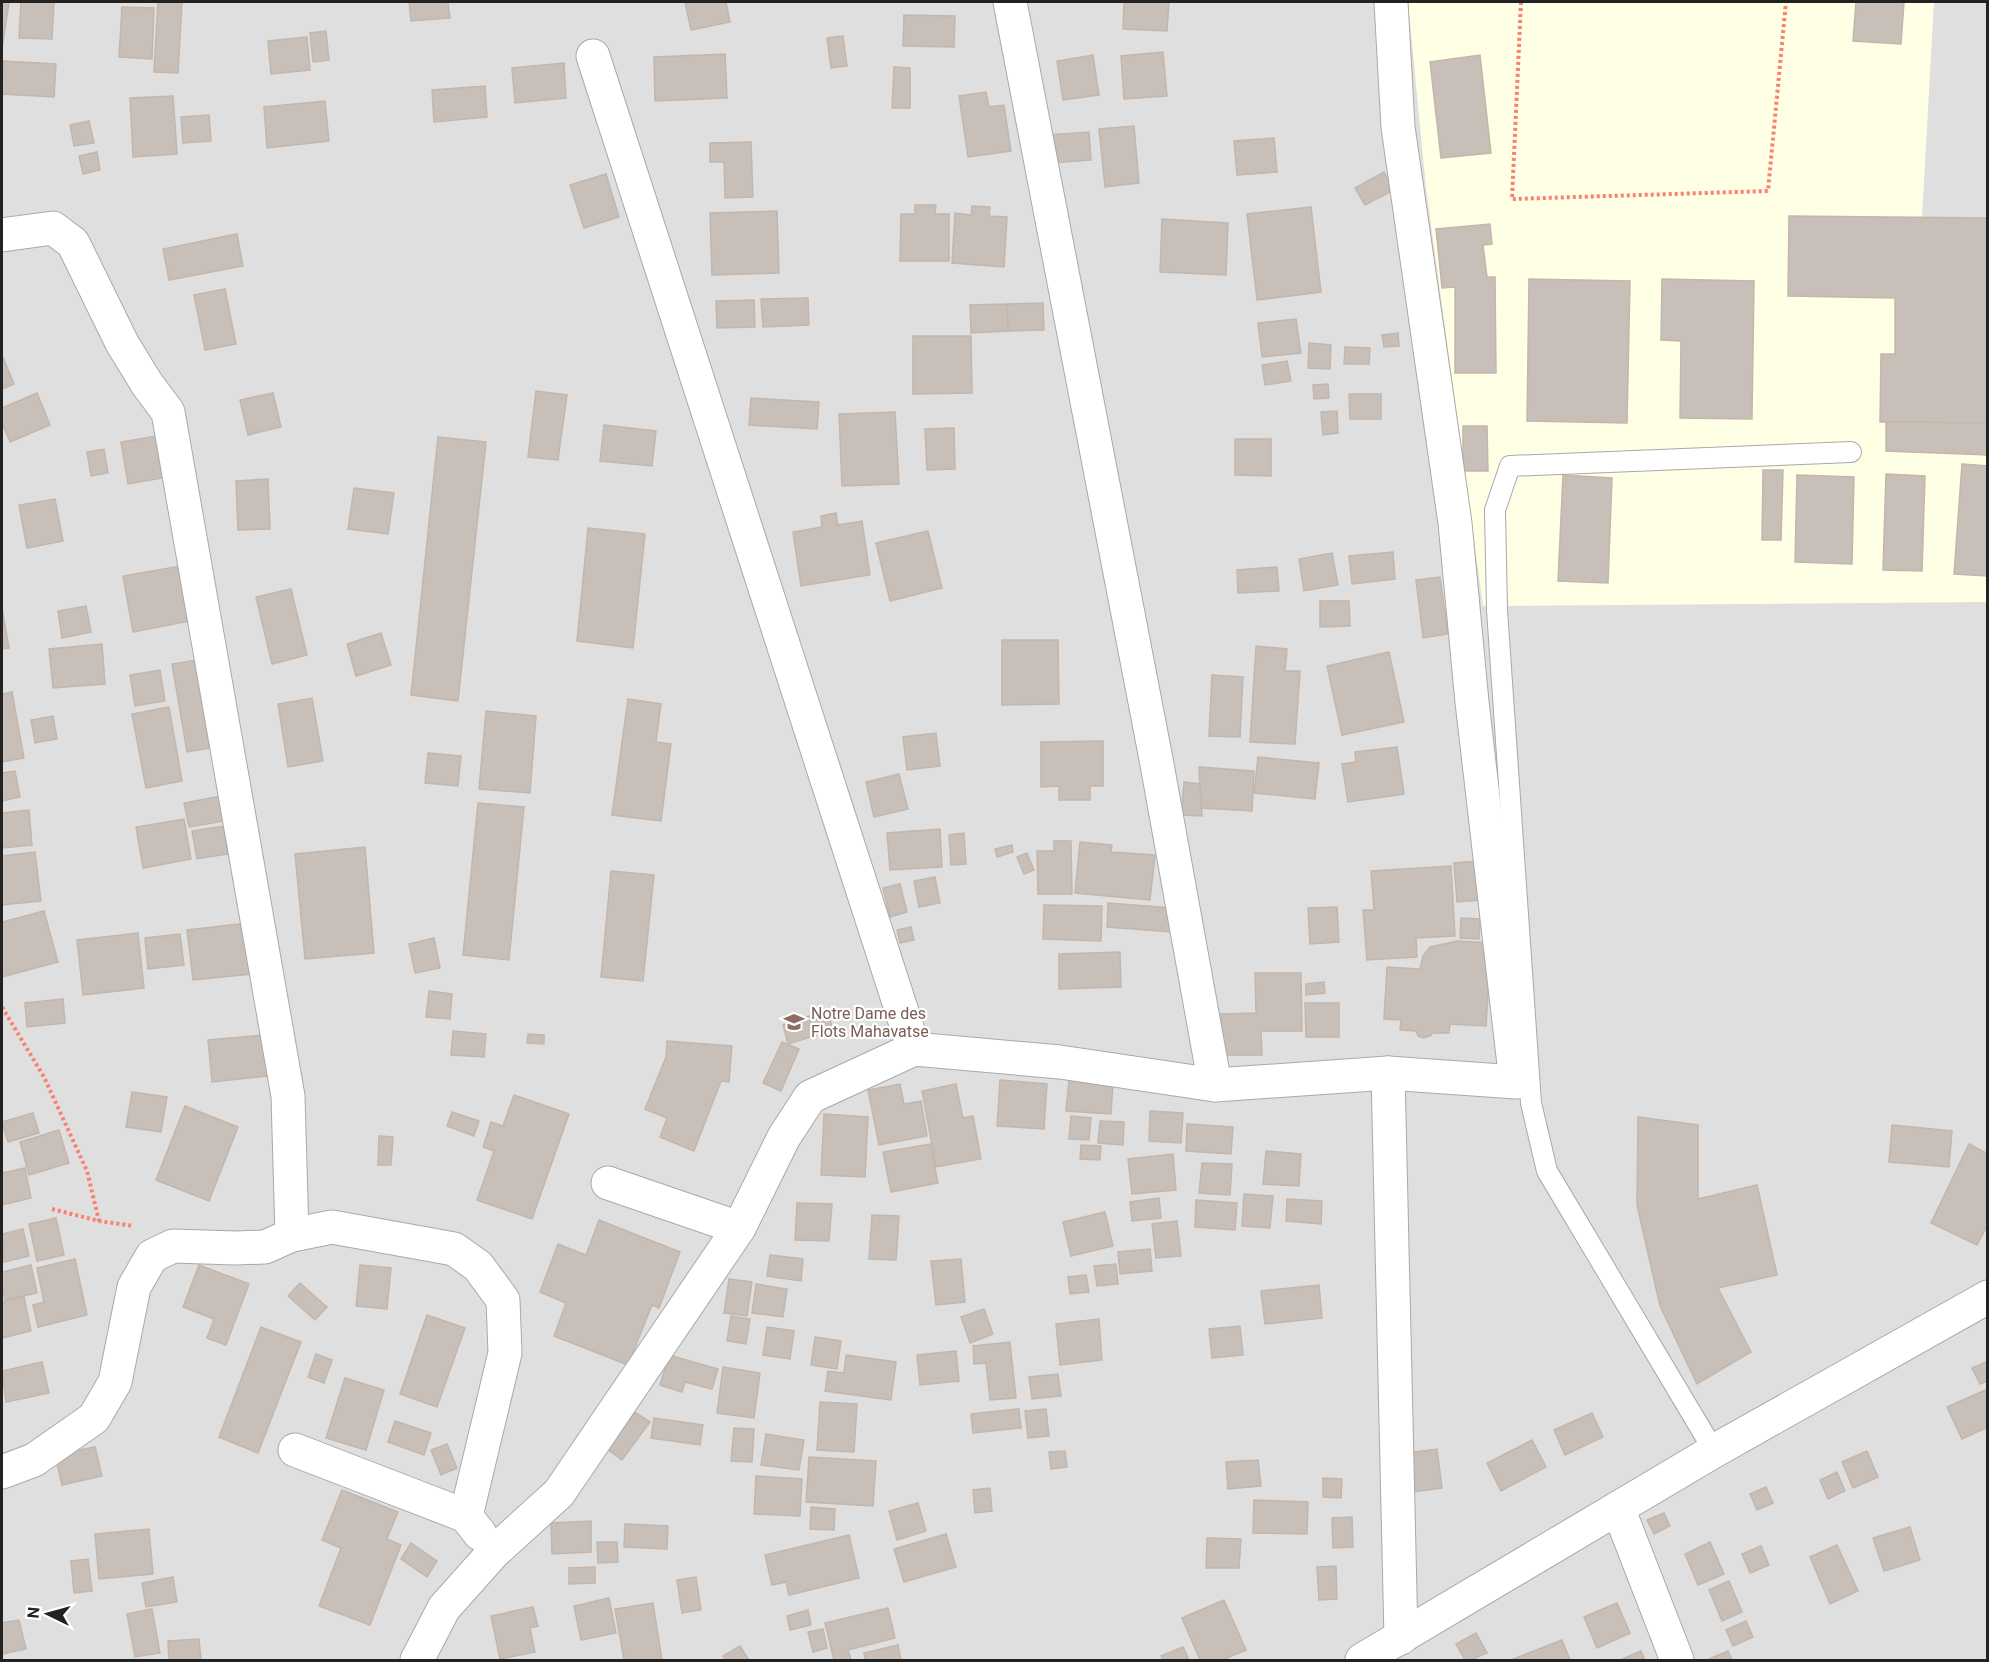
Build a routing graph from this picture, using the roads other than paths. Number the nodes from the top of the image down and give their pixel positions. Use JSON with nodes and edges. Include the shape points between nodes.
{"nodes":[{"id":1,"x":1010,"y":2,"type":"edge"},
{"id":2,"x":1391,"y":2,"type":"edge"},
{"id":3,"x":593,"y":56,"type":"dead end"},
{"id":4,"x":2,"y":235,"type":"edge"},
{"id":5,"x":1851,"y":452,"type":"dead end"},
{"id":6,"x":914,"y":1049,"type":"junction"},
{"id":7,"x":1388,"y":1072,"type":"junction"},
{"id":8,"x":1215,"y":1085,"type":"junction"},
{"id":9,"x":608,"y":1183,"type":"dead end"},
{"id":10,"x":739,"y":1228,"type":"junction"},
{"id":11,"x":292,"y":1235,"type":"junction"},
{"id":12,"x":1988,"y":1297,"type":"edge"},
{"id":13,"x":295,"y":1450,"type":"dead end"},
{"id":14,"x":1714,"y":1450,"type":"junction"},
{"id":15,"x":2,"y":1472,"type":"edge"},
{"id":16,"x":1618,"y":1508,"type":"junction"},
{"id":17,"x":466,"y":1516,"type":"junction"},
{"id":18,"x":493,"y":1553,"type":"junction"},
{"id":19,"x":1401,"y":1638,"type":"junction"},
{"id":20,"x":417,"y":1660,"type":"edge"},
{"id":21,"x":1362,"y":1660,"type":"edge"},
{"id":22,"x":1677,"y":1660,"type":"edge"}],
"edges":[{"from":1,"to":8,"type":"street"},
{"from":2,"to":7,"type":"street","via":[[1398,127],[1455,523],[1515,1082]]},
{"from":3,"to":6,"type":"street"},
{"from":4,"to":11,"type":"street","via":[[52,228],[73,243],[122,343],[168,412],[288,1096]]},
{"from":5,"to":14,"type":"lane","via":[[1510,466],[1495,510],[1497,610],[1531,1103],[1547,1171]]},
{"from":6,"to":8,"type":"street","via":[[1060,1062]]},
{"from":6,"to":10,"type":"street","via":[[810,1097],[784,1137]]},
{"from":7,"to":8,"type":"street"},
{"from":7,"to":19,"type":"street"},
{"from":9,"to":10,"type":"street"},
{"from":10,"to":18,"type":"street","via":[[559,1493]]},
{"from":11,"to":15,"type":"street","via":[[265,1246],[173,1246],[152,1256],[134,1287],[115,1382],[94,1418],[34,1460]]},
{"from":11,"to":17,"type":"street","via":[[332,1227],[454,1249],[478,1266],[503,1300],[505,1353]]},
{"from":12,"to":14,"type":"street"},
{"from":13,"to":17,"type":"street"},
{"from":14,"to":16,"type":"street"},
{"from":16,"to":19,"type":"street"},
{"from":16,"to":22,"type":"street"},
{"from":17,"to":18,"type":"street"},
{"from":18,"to":20,"type":"street","via":[[444,1608]]},
{"from":19,"to":21,"type":"street"}]}
